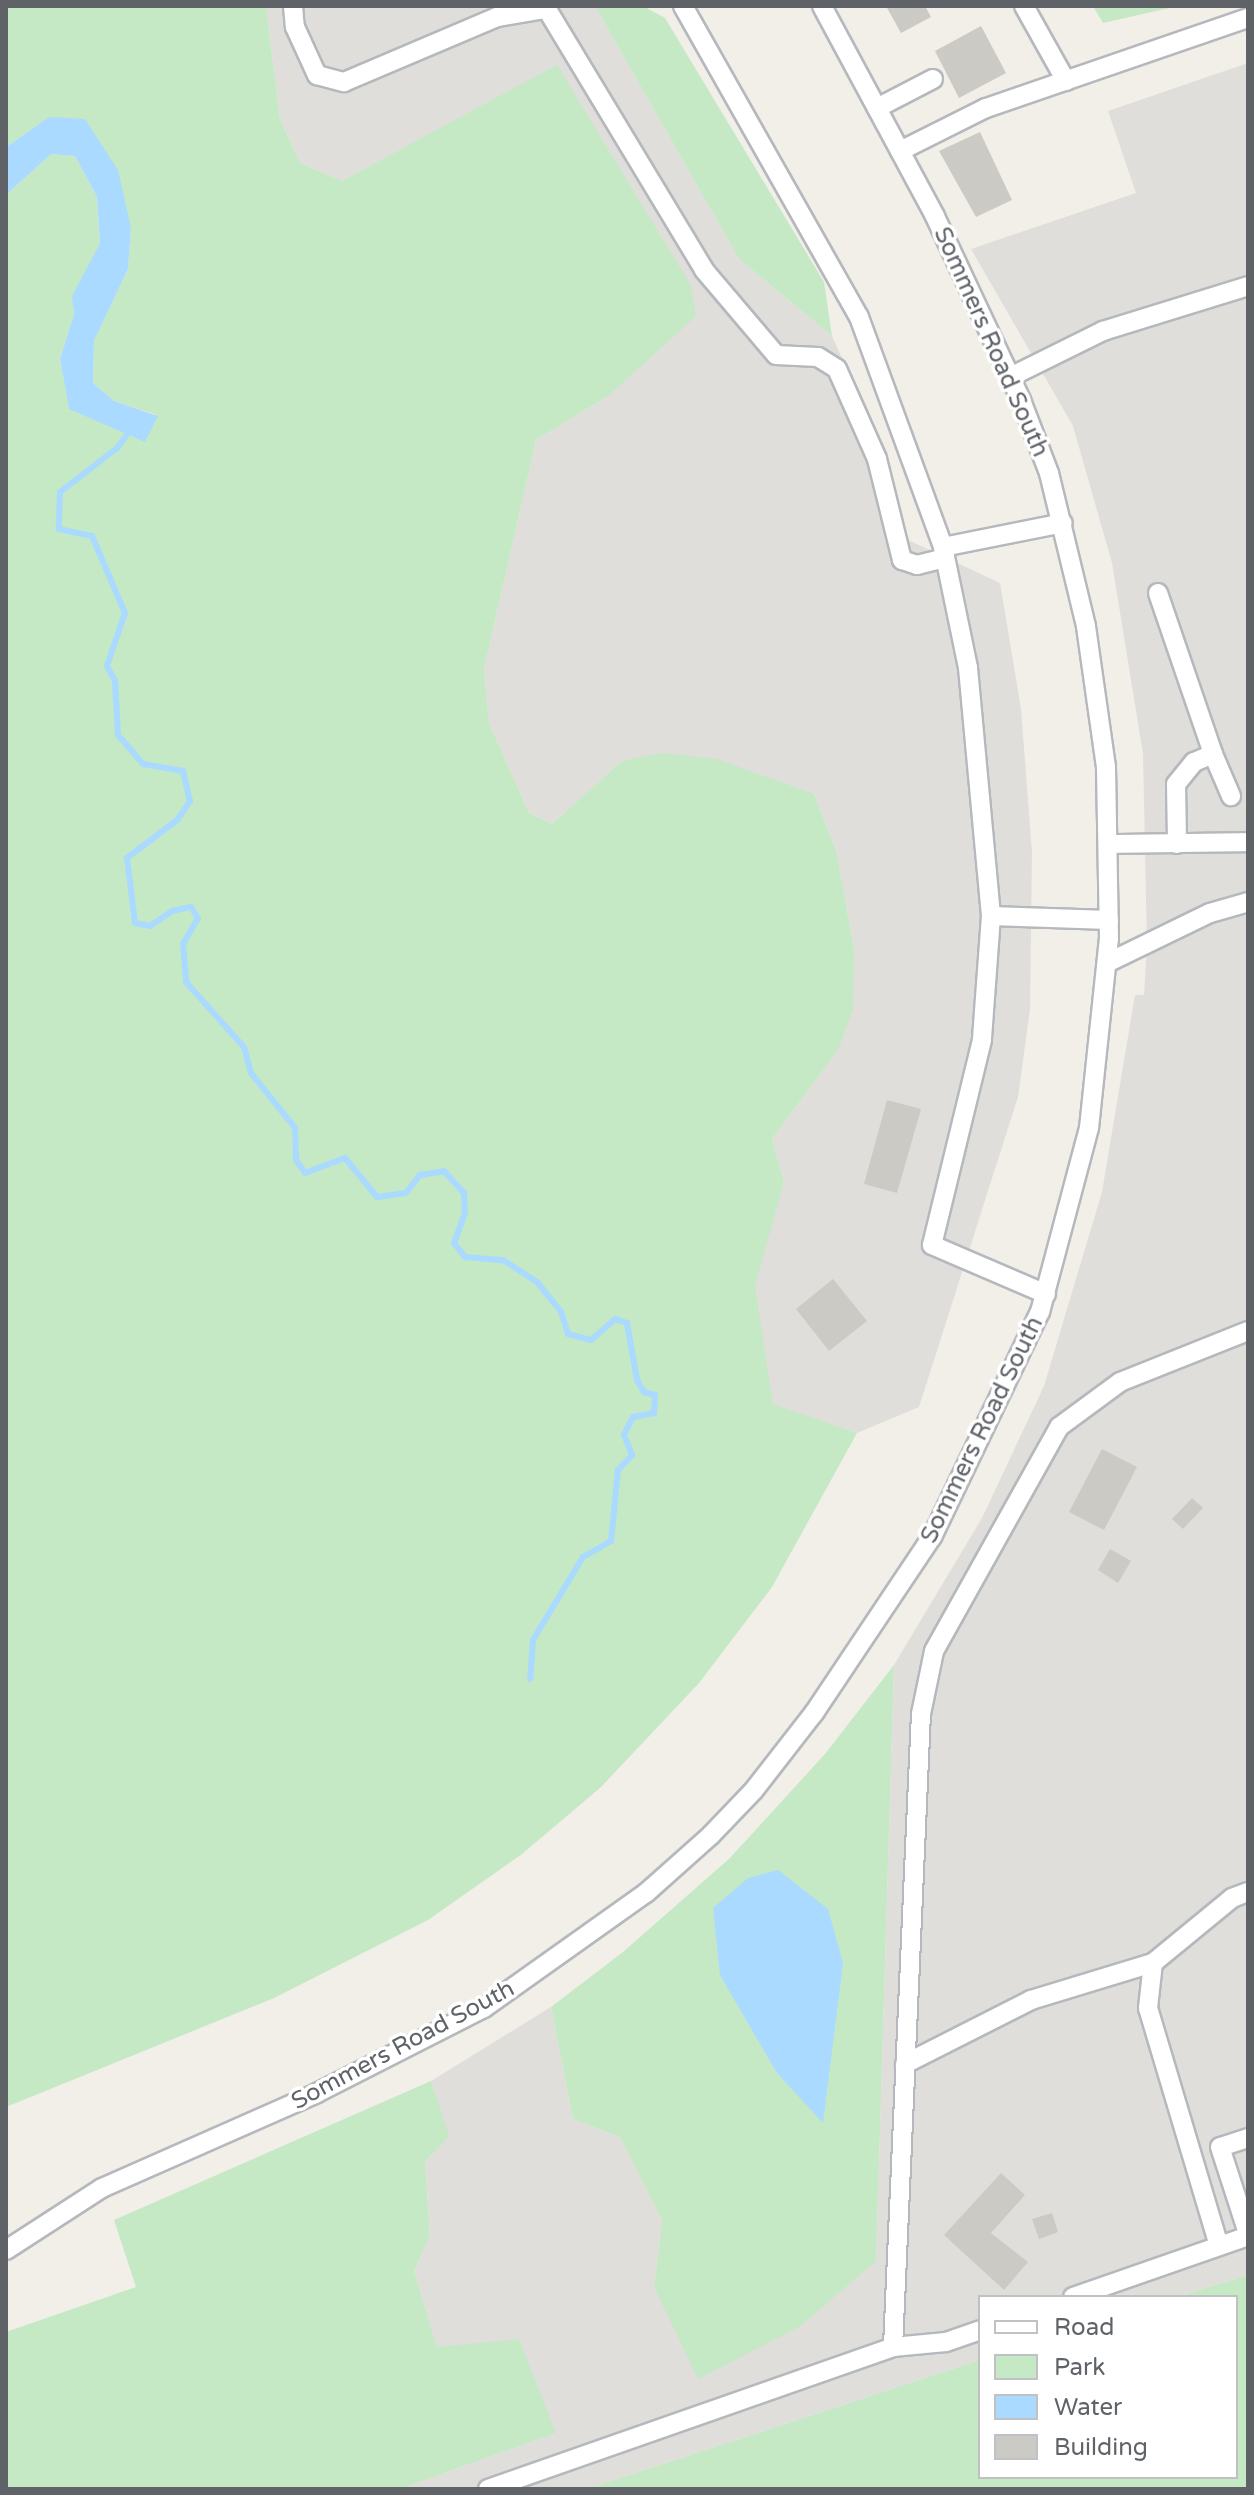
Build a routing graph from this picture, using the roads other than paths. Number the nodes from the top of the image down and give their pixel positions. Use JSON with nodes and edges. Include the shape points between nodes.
{"nodes":[{"id":1,"x":293,"y":6,"type":"edge"},
{"id":2,"x":683,"y":6,"type":"edge"},
{"id":3,"x":822,"y":6,"type":"edge"},
{"id":4,"x":1024,"y":6,"type":"edge"},
{"id":5,"x":545,"y":7,"type":"edge"},
{"id":6,"x":1248,"y":18,"type":"edge"},
{"id":7,"x":933,"y":79,"type":"dead end"},
{"id":8,"x":1066,"y":81,"type":"junction"},
{"id":9,"x":877,"y":108,"type":"junction"},
{"id":10,"x":900,"y":151,"type":"junction"},
{"id":11,"x":1248,"y":286,"type":"edge"},
{"id":12,"x":1010,"y":377,"type":"junction"},
{"id":13,"x":1063,"y":523,"type":"junction"},
{"id":14,"x":944,"y":553,"type":"junction"},
{"id":15,"x":1158,"y":593,"type":"dead end"},
{"id":16,"x":1213,"y":754,"type":"junction"},
{"id":17,"x":1231,"y":796,"type":"dead end"},
{"id":18,"x":1248,"y":842,"type":"edge"},
{"id":19,"x":1109,"y":844,"type":"junction"},
{"id":20,"x":1177,"y":844,"type":"junction"},
{"id":21,"x":1248,"y":902,"type":"edge"},
{"id":22,"x":991,"y":916,"type":"junction"},
{"id":23,"x":1109,"y":920,"type":"junction"},
{"id":24,"x":1107,"y":963,"type":"junction"},
{"id":25,"x":1046,"y":1294,"type":"junction"},
{"id":26,"x":1248,"y":1331,"type":"edge"},
{"id":27,"x":1248,"y":1892,"type":"edge"},
{"id":28,"x":1153,"y":1963,"type":"junction"},
{"id":29,"x":905,"y":2064,"type":"junction"},
{"id":30,"x":1248,"y":2138,"type":"edge"},
{"id":31,"x":1242,"y":2194,"type":"edge"},
{"id":32,"x":1248,"y":2234,"type":"edge"},
{"id":33,"x":1219,"y":2246,"type":"junction"},
{"id":34,"x":6,"y":2250,"type":"edge"},
{"id":35,"x":1079,"y":2295,"type":"edge"},
{"id":36,"x":978,"y":2331,"type":"edge"},
{"id":37,"x":893,"y":2347,"type":"junction"},
{"id":38,"x":488,"y":2489,"type":"edge"}],
"edges":[{"from":1,"to":5,"type":"street","via":[[295,27],[317,75],[344,82],[497,17]]},
{"from":2,"to":14,"type":"street","via":[[859,317]]},
{"from":3,"to":9,"type":"street","name":"Sommers Road South"},
{"from":4,"to":8,"type":"street"},
{"from":5,"to":14,"type":"street","via":[[704,270],[776,355],[818,357],[837,369],[877,459],[902,560],[917,565]]},
{"from":6,"to":8,"type":"street"},
{"from":7,"to":9,"type":"street"},
{"from":8,"to":10,"type":"street","via":[[986,108]]},
{"from":9,"to":10,"type":"street","name":"Sommers Road South"},
{"from":10,"to":12,"type":"street","name":"Sommers Road South"},
{"from":11,"to":12,"type":"street","via":[[1103,331]]},
{"from":12,"to":13,"type":"street","name":"Sommers Road South"},
{"from":13,"to":14,"type":"street"},
{"from":13,"to":19,"type":"street","name":"Sommers Road South","via":[[1099,710]]},
{"from":14,"to":22,"type":"street","via":[[968,668]]},
{"from":15,"to":16,"type":"street"},
{"from":16,"to":17,"type":"street"},
{"from":16,"to":20,"type":"street","via":[[1194,762],[1176,784]]},
{"from":18,"to":20,"type":"street"},
{"from":19,"to":20,"type":"street"},
{"from":19,"to":23,"type":"street","name":"Sommers Road South"},
{"from":21,"to":24,"type":"street","via":[[1210,913]]},
{"from":22,"to":23,"type":"street"},
{"from":22,"to":25,"type":"street","via":[[982,1040],[932,1245]]},
{"from":23,"to":24,"type":"street","name":"Sommers Road South"},
{"from":24,"to":25,"type":"street","name":"Sommers Road South","via":[[1089,1128]]},
{"from":25,"to":34,"type":"street","name":"Sommers Road South","via":[[1026,1348],[932,1537],[814,1713],[711,1835],[646,1893],[484,2008],[317,2093],[102,2188]]},
{"from":26,"to":29,"type":"street","via":[[1120,1382],[1059,1427],[934,1651],[921,1714]]},
{"from":27,"to":28,"type":"street","via":[[1232,1898]]},
{"from":28,"to":29,"type":"street","via":[[1031,2000]]},
{"from":28,"to":33,"type":"street","via":[[1148,2008]]},
{"from":29,"to":37,"type":"street"},
{"from":30,"to":31,"type":"street","via":[[1220,2147]]},
{"from":31,"to":32,"type":"street"},
{"from":32,"to":33,"type":"street"},
{"from":33,"to":35,"type":"street"},
{"from":36,"to":37,"type":"street","via":[[946,2342]]},
{"from":37,"to":38,"type":"street"}]}
